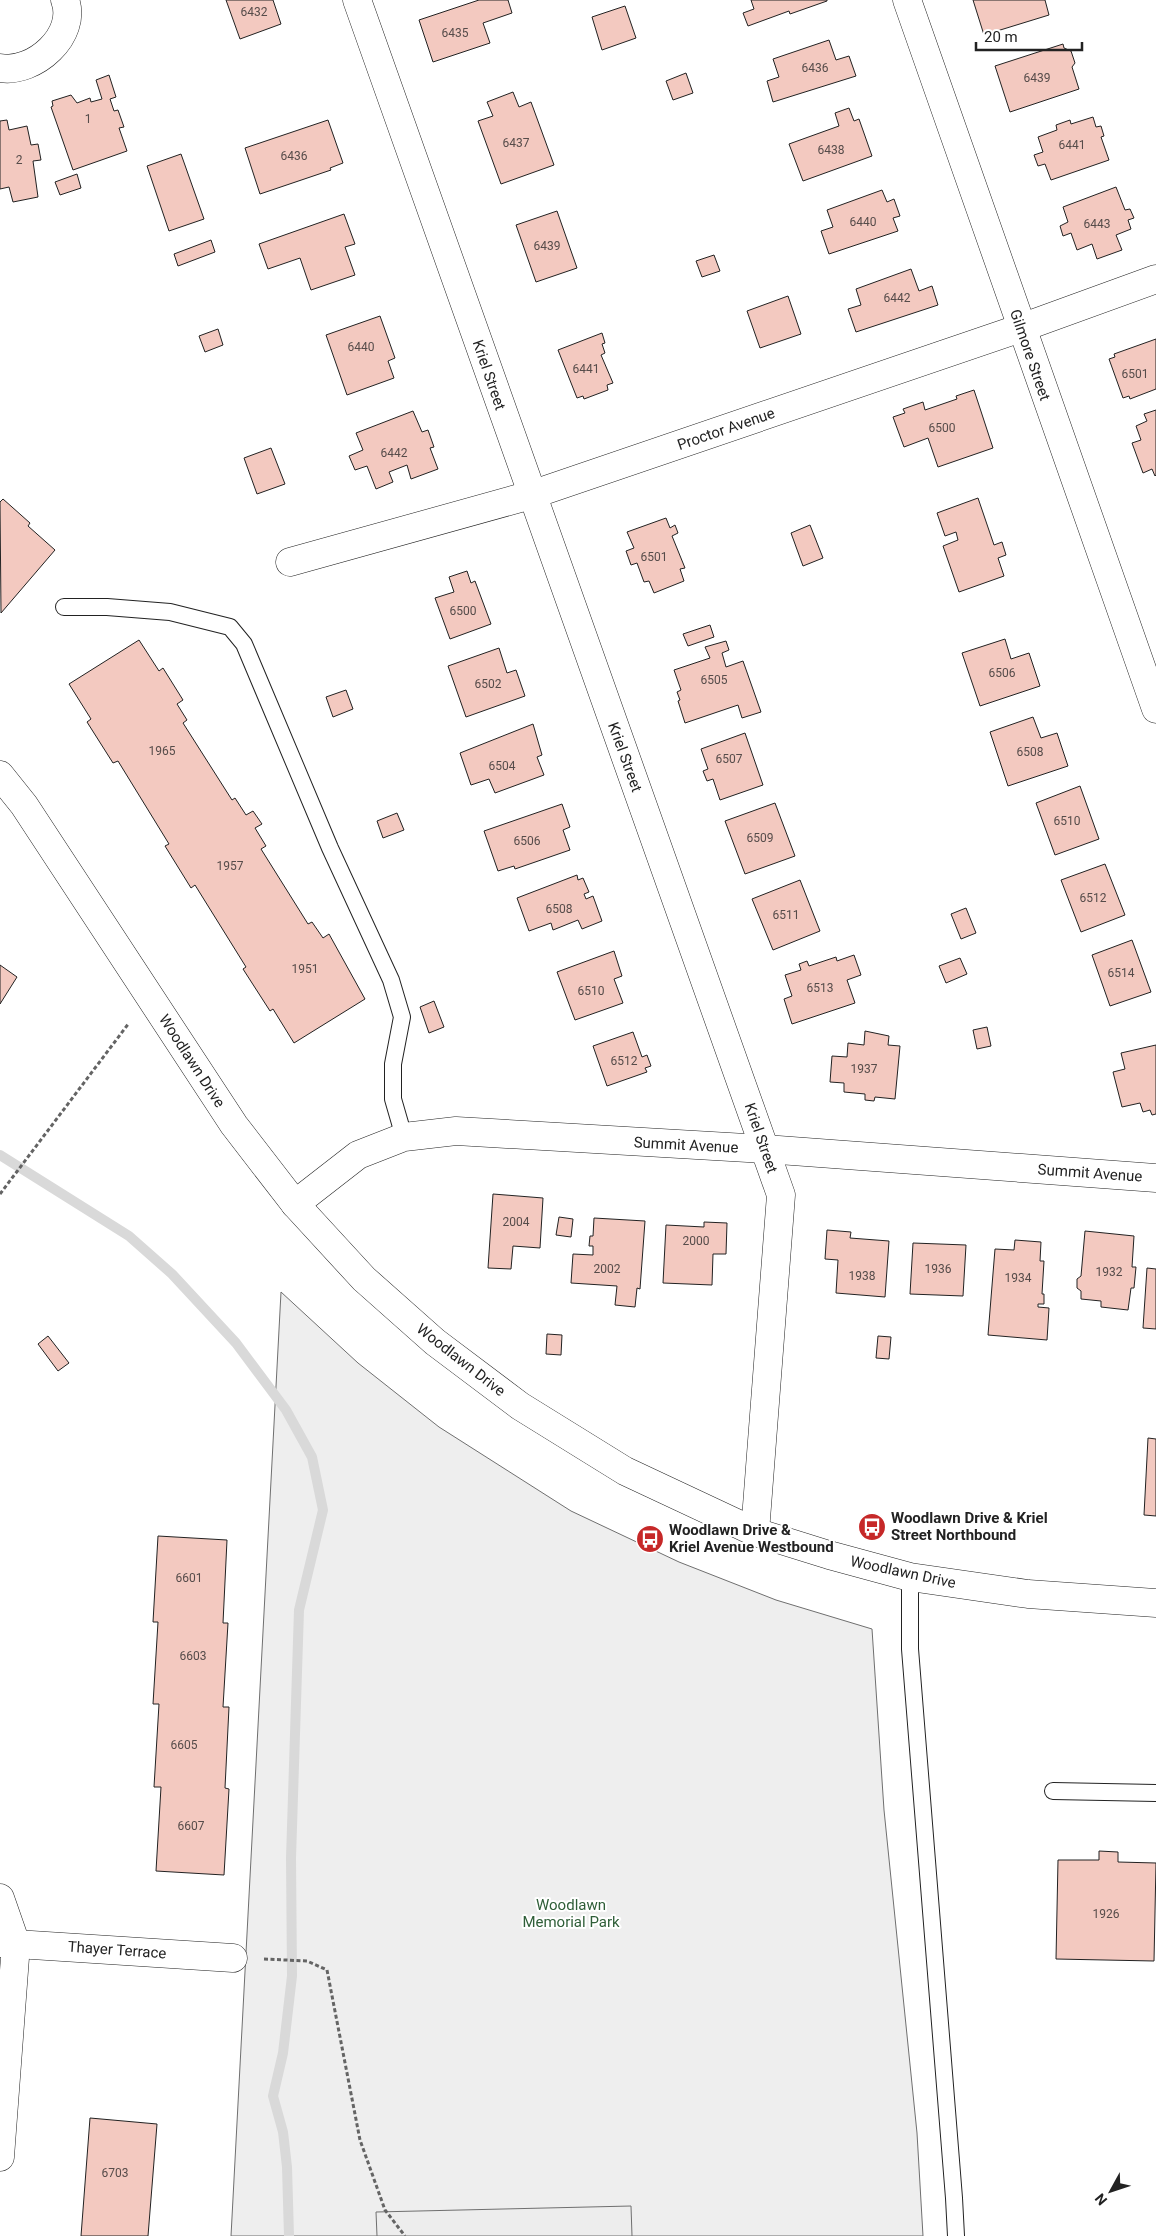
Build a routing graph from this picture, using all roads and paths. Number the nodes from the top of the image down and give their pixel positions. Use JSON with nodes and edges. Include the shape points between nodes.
{"nodes":[{"id":1,"x":65,"y":0,"type":"edge"},
{"id":2,"x":357,"y":0,"type":"edge"},
{"id":3,"x":907,"y":0,"type":"edge"},
{"id":4,"x":0,"y":68,"type":"edge"},
{"id":5,"x":1156,"y":279,"type":"edge"},
{"id":6,"x":1021,"y":328,"type":"junction"},
{"id":7,"x":531,"y":495,"type":"junction"},
{"id":8,"x":290,"y":562,"type":"dead end"},
{"id":9,"x":64,"y":607,"type":"dead end"},
{"id":10,"x":1156,"y":709,"type":"edge"},
{"id":11,"x":0,"y":774,"type":"edge"},
{"id":12,"x":150,"y":996,"type":"junction"},
{"id":13,"x":404,"y":1137,"type":"junction"},
{"id":14,"x":765,"y":1149,"type":"junction"},
{"id":15,"x":1156,"y":1178,"type":"edge"},
{"id":16,"x":0,"y":1194,"type":"edge"},
{"id":17,"x":295,"y":1204,"type":"junction"},
{"id":18,"x":755,"y":1532,"type":"junction"},
{"id":19,"x":910,"y":1577,"type":"junction"},
{"id":20,"x":1156,"y":1603,"type":"edge"},
{"id":21,"x":1053,"y":1791,"type":"dead end"},
{"id":22,"x":1156,"y":1792,"type":"edge"},
{"id":23,"x":0,"y":1898,"type":"edge"},
{"id":24,"x":8,"y":1944,"type":"edge"},
{"id":25,"x":233,"y":1958,"type":"dead end"},
{"id":26,"x":261,"y":1959,"type":"dead end"},
{"id":27,"x":0,"y":2158,"type":"edge"},
{"id":28,"x":405,"y":2236,"type":"edge"},
{"id":29,"x":956,"y":2236,"type":"edge"}],
"edges":[{"from":1,"to":4,"type":"street","via":[[69,10],[58,42],[38,60],[9,69]]},
{"from":2,"to":7,"type":"street","name":"Kriel Street"},
{"from":3,"to":6,"type":"street","name":"Gilmore Street"},
{"from":5,"to":6,"type":"street","name":"Proctor Avenue"},
{"from":6,"to":7,"type":"street","name":"Proctor Avenue"},
{"from":6,"to":10,"type":"street","name":"Gilmore Street"},
{"from":7,"to":8,"type":"street","name":"Proctor Avenue"},
{"from":7,"to":14,"type":"street","name":"Kriel Street"},
{"from":9,"to":13,"type":"lane","via":[[170,612],[230,628],[244,644],[390,980],[402,1018],[394,1064],[393,1099]]},
{"from":11,"to":12,"type":"street","name":"Woodlawn Drive","via":[[24,805]]},
{"from":12,"to":16,"type":"path"},
{"from":12,"to":17,"type":"street","name":"Woodlawn Drive","via":[[234,1125]]},
{"from":13,"to":14,"type":"street","name":"Summit Avenue","via":[[456,1131]]},
{"from":13,"to":17,"type":"street","name":"Summit Avenue","via":[[358,1155]]},
{"from":14,"to":15,"type":"street","name":"Summit Avenue"},
{"from":14,"to":18,"type":"street","name":"Kriel Street","via":[[781,1195]]},
{"from":17,"to":18,"type":"street","name":"Woodlawn Drive","via":[[364,1279],[435,1342],[520,1406],[625,1471]]},
{"from":18,"to":19,"type":"street","name":"Woodlawn Drive"},
{"from":19,"to":20,"type":"street","name":"Woodlawn Drive","via":[[1028,1594]]},
{"from":19,"to":29,"type":"lane","via":[[910,1649]]},
{"from":21,"to":22,"type":"lane"},
{"from":23,"to":24,"type":"street"},
{"from":24,"to":25,"type":"street","name":"Thayer Terrace"},
{"from":24,"to":27,"type":"street"},
{"from":26,"to":28,"type":"path","via":[[307,1961],[327,1970],[360,2140],[385,2210]]}]}
